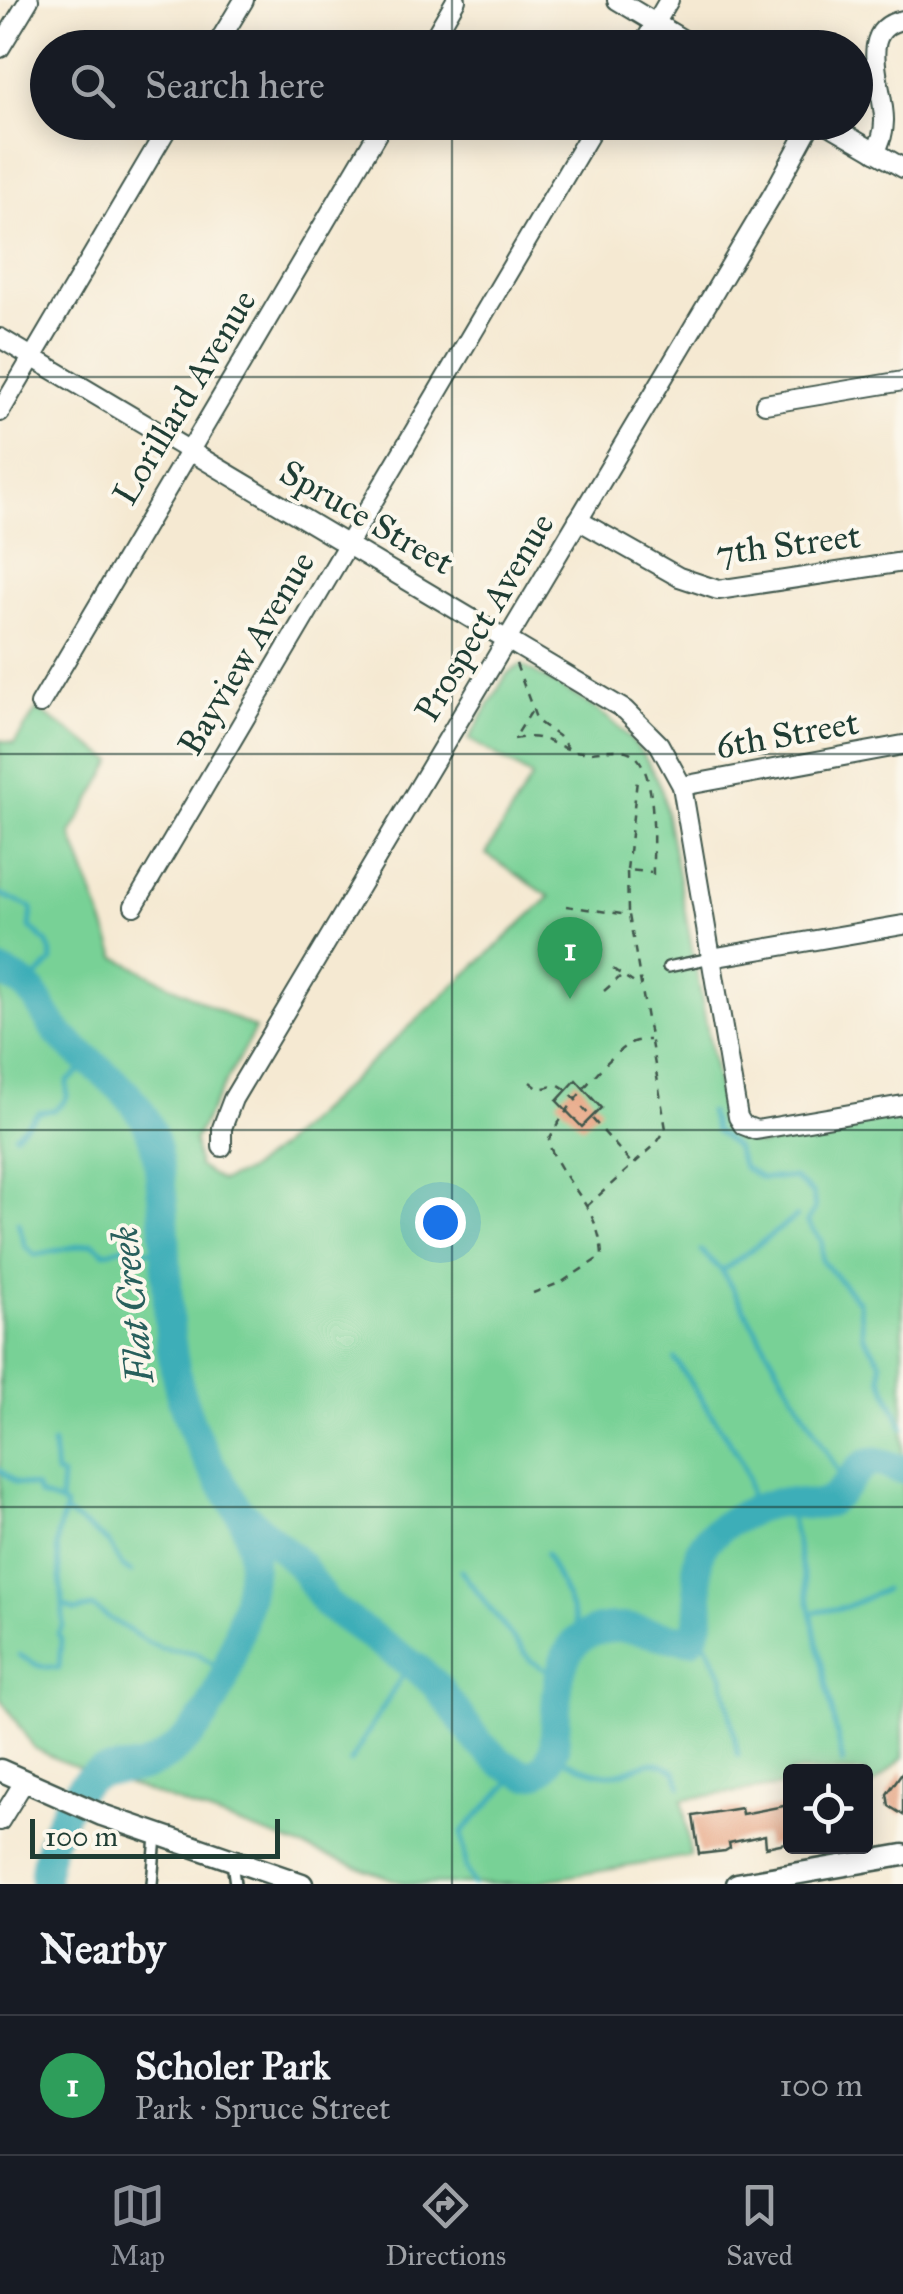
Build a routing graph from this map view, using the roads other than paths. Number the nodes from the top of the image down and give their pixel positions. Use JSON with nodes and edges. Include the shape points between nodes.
{"nodes":[{"id":1,"x":29,"y":0,"type":"edge"},
{"id":2,"x":244,"y":0,"type":"edge"},
{"id":3,"x":456,"y":0,"type":"edge"},
{"id":4,"x":617,"y":0,"type":"edge"},
{"id":5,"x":669,"y":0,"type":"edge"},
{"id":6,"x":903,"y":20,"type":"edge"},
{"id":7,"x":655,"y":22,"type":"junction"},
{"id":8,"x":226,"y":30,"type":"edge"},
{"id":9,"x":438,"y":30,"type":"edge"},
{"id":10,"x":651,"y":30,"type":"edge"},
{"id":11,"x":668,"y":30,"type":"edge"},
{"id":12,"x":0,"y":48,"type":"edge"},
{"id":13,"x":160,"y":140,"type":"edge"},
{"id":14,"x":373,"y":140,"type":"edge"},
{"id":15,"x":586,"y":140,"type":"edge"},
{"id":16,"x":802,"y":140,"type":"edge"},
{"id":17,"x":855,"y":140,"type":"edge"},
{"id":18,"x":875,"y":152,"type":"junction"},
{"id":19,"x":903,"y":168,"type":"edge"},
{"id":20,"x":0,"y":338,"type":"edge"},
{"id":21,"x":33,"y":357,"type":"junction"},
{"id":22,"x":903,"y":381,"type":"edge"},
{"id":23,"x":765,"y":404,"type":"dead end"},
{"id":24,"x":0,"y":412,"type":"edge"},
{"id":25,"x":190,"y":451,"type":"junction"},
{"id":26,"x":578,"y":520,"type":"junction"},
{"id":27,"x":348,"y":544,"type":"junction"},
{"id":28,"x":903,"y":562,"type":"edge"},
{"id":29,"x":510,"y":638,"type":"junction"},
{"id":30,"x":40,"y":704,"type":"dead end"},
{"id":31,"x":903,"y":746,"type":"edge"},
{"id":32,"x":682,"y":786,"type":"junction"},
{"id":33,"x":134,"y":906,"type":"dead end"},
{"id":34,"x":903,"y":924,"type":"edge"},
{"id":35,"x":711,"y":958,"type":"junction"},
{"id":36,"x":668,"y":967,"type":"dead end"},
{"id":37,"x":903,"y":1105,"type":"edge"},
{"id":38,"x":222,"y":1147,"type":"dead end"},
{"id":39,"x":0,"y":1770,"type":"edge"},
{"id":40,"x":31,"y":1785,"type":"junction"},
{"id":41,"x":0,"y":1820,"type":"edge"},
{"id":42,"x":156,"y":1833,"type":"junction"},
{"id":43,"x":903,"y":1855,"type":"edge"},
{"id":44,"x":231,"y":1860,"type":"junction"},
{"id":45,"x":276,"y":1880,"type":"edge"},
{"id":46,"x":152,"y":1884,"type":"edge"},
{"id":47,"x":235,"y":1884,"type":"edge"},
{"id":48,"x":302,"y":1884,"type":"edge"},
{"id":49,"x":737,"y":1884,"type":"edge"}],
"edges":[{"from":1,"to":12,"type":"street"},
{"from":2,"to":8,"type":"street"},
{"from":3,"to":9,"type":"street"},
{"from":4,"to":7,"type":"street"},
{"from":5,"to":7,"type":"street"},
{"from":6,"to":18,"type":"street","via":[[886,27],[874,50],[884,118]]},
{"from":7,"to":10,"type":"street"},
{"from":7,"to":11,"type":"street"},
{"from":13,"to":21,"type":"street"},
{"from":14,"to":25,"type":"street","name":"Lorillard Avenue"},
{"from":15,"to":27,"type":"street","name":"Bayview Avenue"},
{"from":16,"to":26,"type":"street","name":"Prospect Avenue"},
{"from":17,"to":18,"type":"street"},
{"from":18,"to":19,"type":"street"},
{"from":20,"to":21,"type":"street","name":"Spruce Street"},
{"from":21,"to":24,"type":"street"},
{"from":21,"to":25,"type":"street","name":"Spruce Street"},
{"from":22,"to":23,"type":"street"},
{"from":25,"to":27,"type":"street","name":"Spruce Street"},
{"from":25,"to":30,"type":"street","name":"Lorillard Avenue"},
{"from":26,"to":28,"type":"street","name":"7th Street","via":[[679,577],[718,590]]},
{"from":26,"to":29,"type":"street","name":"Prospect Avenue"},
{"from":27,"to":29,"type":"street","name":"Spruce Street"},
{"from":27,"to":33,"type":"street","name":"Bayview Avenue"},
{"from":29,"to":32,"type":"street","name":"Spruce Street","via":[[625,710],[659,744]]},
{"from":29,"to":38,"type":"street","name":"Prospect Avenue","via":[[233,1099]]},
{"from":31,"to":32,"type":"street","name":"6th Street"},
{"from":32,"to":35,"type":"street","name":"Spruce Street"},
{"from":34,"to":35,"type":"street"},
{"from":35,"to":36,"type":"lane"},
{"from":35,"to":37,"type":"street","name":"Spruce Street","via":[[738,1117],[747,1128]]},
{"from":39,"to":40,"type":"street"},
{"from":40,"to":41,"type":"street"},
{"from":40,"to":42,"type":"street"},
{"from":42,"to":44,"type":"street"},
{"from":42,"to":46,"type":"lane"},
{"from":43,"to":49,"type":"street"},
{"from":44,"to":45,"type":"street"},
{"from":44,"to":47,"type":"lane"},
{"from":45,"to":48,"type":"street"}]}
